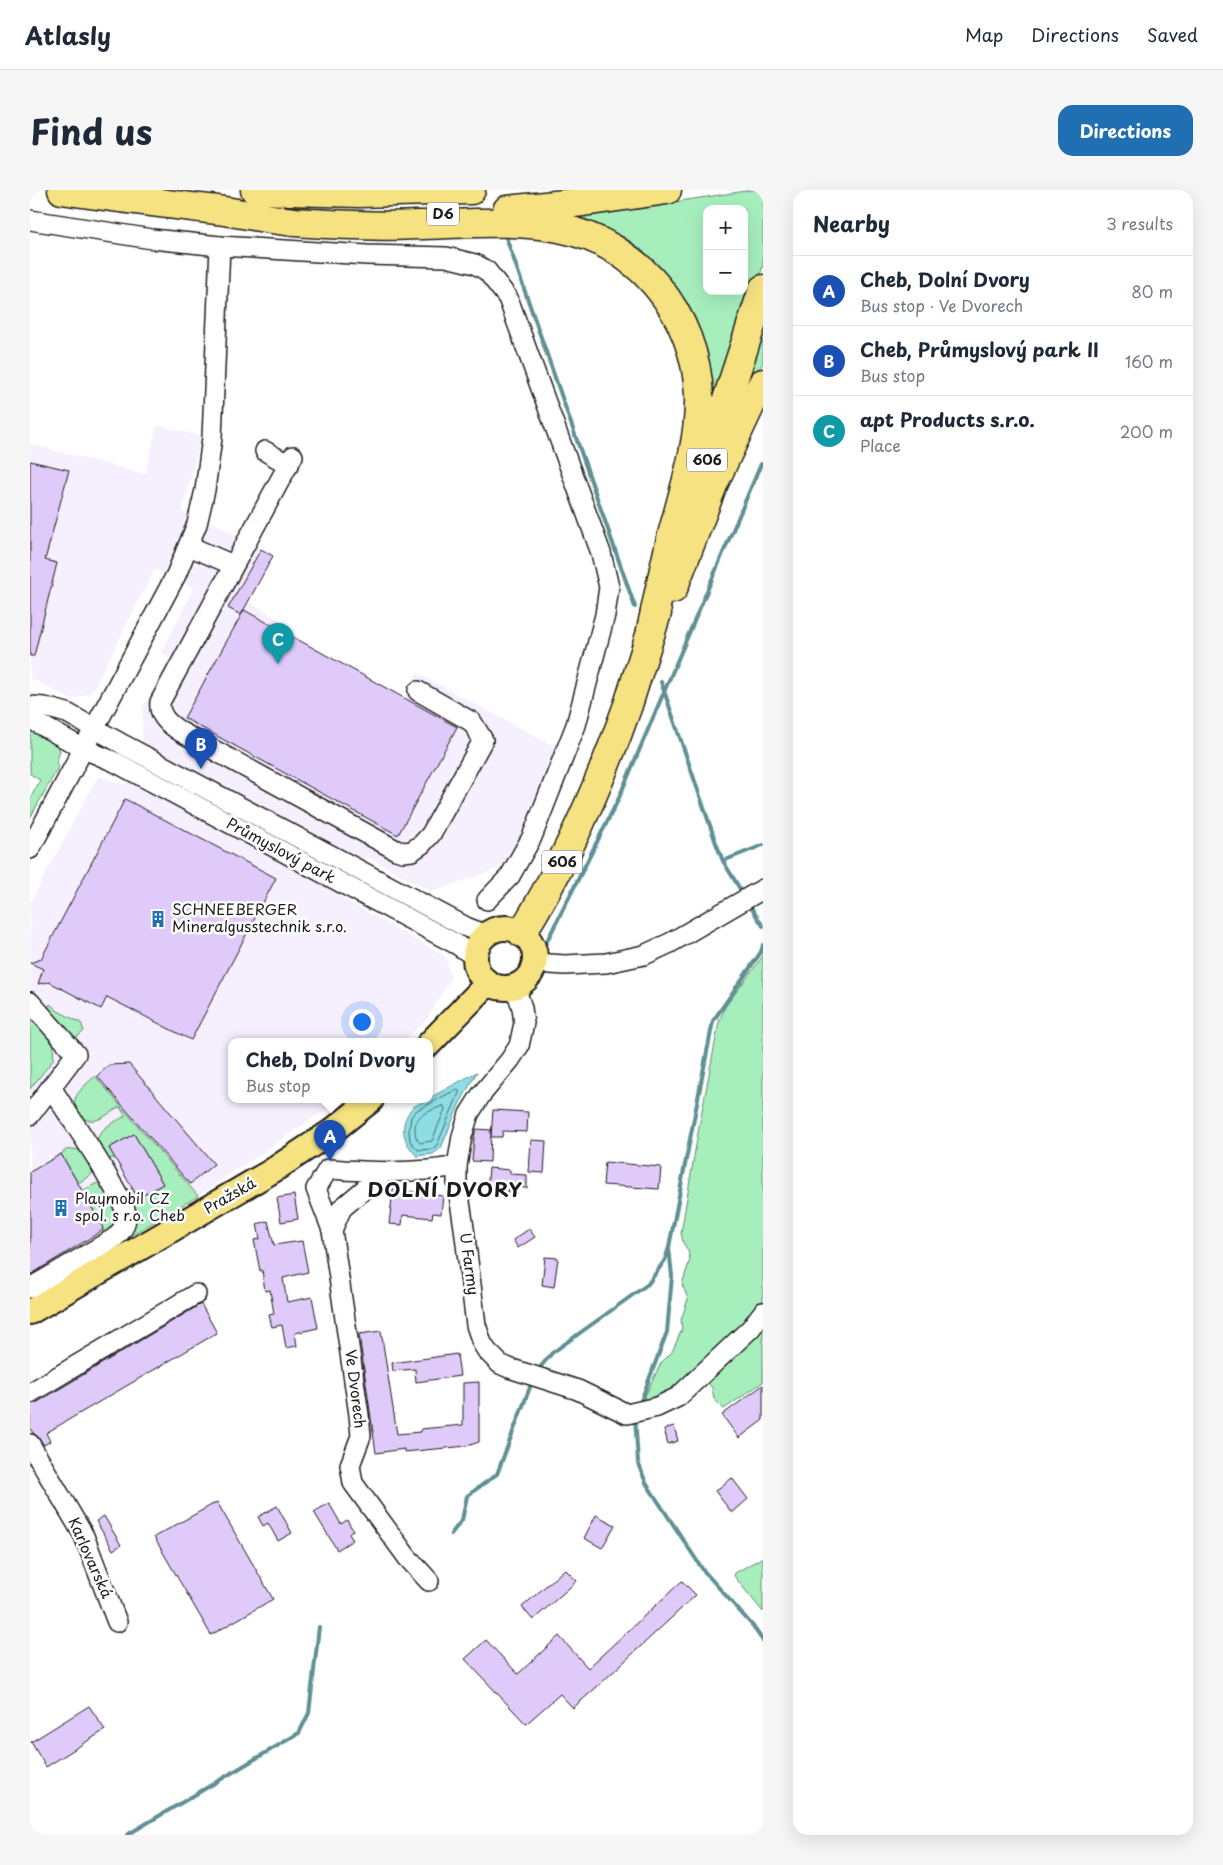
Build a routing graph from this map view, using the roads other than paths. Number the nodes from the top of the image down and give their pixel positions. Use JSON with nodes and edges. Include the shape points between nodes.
{"nodes":[{"id":1,"x":62,"y":190,"type":"edge"},
{"id":2,"x":255,"y":190,"type":"edge"},
{"id":3,"x":471,"y":190,"type":"edge"},
{"id":4,"x":667,"y":190,"type":"edge"},
{"id":5,"x":218,"y":211,"type":"junction"},
{"id":6,"x":30,"y":220,"type":"edge"},
{"id":7,"x":220,"y":246,"type":"junction"},
{"id":8,"x":763,"y":289,"type":"edge"},
{"id":9,"x":763,"y":383,"type":"edge"},
{"id":10,"x":265,"y":451,"type":"dead end"},
{"id":11,"x":189,"y":546,"type":"junction"},
{"id":12,"x":233,"y":565,"type":"junction"},
{"id":13,"x":651,"y":630,"type":"junction"},
{"id":14,"x":418,"y":691,"type":"dead end"},
{"id":15,"x":30,"y":706,"type":"edge"},
{"id":16,"x":30,"y":719,"type":"edge"},
{"id":17,"x":94,"y":728,"type":"junction"},
{"id":18,"x":84,"y":749,"type":"junction"},
{"id":19,"x":30,"y":849,"type":"edge"},
{"id":20,"x":763,"y":889,"type":"edge"},
{"id":21,"x":487,"y":900,"type":"dead end"},
{"id":22,"x":522,"y":933,"type":"junction"},
{"id":23,"x":486,"y":934,"type":"junction"},
{"id":24,"x":475,"y":957,"type":"junction"},
{"id":25,"x":534,"y":963,"type":"junction"},
{"id":26,"x":488,"y":983,"type":"junction"},
{"id":27,"x":514,"y":986,"type":"junction"},
{"id":28,"x":30,"y":1002,"type":"edge"},
{"id":29,"x":433,"y":1040,"type":"edge"},
{"id":30,"x":51,"y":1088,"type":"junction"},
{"id":31,"x":367,"y":1103,"type":"edge"},
{"id":32,"x":30,"y":1115,"type":"edge"},
{"id":33,"x":457,"y":1166,"type":"junction"},
{"id":34,"x":385,"y":1172,"type":"junction"},
{"id":35,"x":332,"y":1230,"type":"junction"},
{"id":36,"x":30,"y":1288,"type":"edge"},
{"id":37,"x":196,"y":1294,"type":"dead end"},
{"id":38,"x":30,"y":1312,"type":"edge"},
{"id":39,"x":763,"y":1312,"type":"edge"},
{"id":40,"x":30,"y":1393,"type":"edge"},
{"id":41,"x":30,"y":1444,"type":"edge"},
{"id":42,"x":429,"y":1580,"type":"dead end"},
{"id":43,"x":117,"y":1622,"type":"dead end"}],
"edges":[{"from":1,"to":5,"type":"highway","number":"D6"},
{"from":2,"to":3,"type":"highway","number":"D6","via":[[359,193]]},
{"from":4,"to":5,"type":"highway","number":"D6","via":[[583,202],[454,213],[306,215]]},
{"from":5,"to":13,"type":"highway","via":[[306,223],[550,226],[598,242],[622,255],[645,274],[665,295],[680,319],[694,363],[699,393],[688,481]]},
{"from":6,"to":7,"type":"street"},
{"from":7,"to":11,"type":"street","via":[[212,438],[205,490]]},
{"from":7,"to":21,"type":"street","via":[[446,256],[487,271],[508,298],[601,553],[608,587],[605,615],[576,725],[551,791],[510,876]]},
{"from":8,"to":13,"type":"highway","number":"606"},
{"from":9,"to":13,"type":"highway","number":"606","via":[[714,485],[682,570]]},
{"from":10,"to":12,"type":"street","via":[[291,460]]},
{"from":11,"to":12,"type":"street"},
{"from":11,"to":17,"type":"street"},
{"from":12,"to":14,"type":"street","via":[[160,702],[160,711],[176,728],[396,850],[408,852],[431,834],[483,740],[472,722]]},
{"from":13,"to":22,"type":"highway","number":"606","via":[[628,704],[596,788],[547,891]]},
{"from":15,"to":17,"type":"street","name":"Průmyslový park","via":[[67,713]]},
{"from":16,"to":18,"type":"street","name":"Průmyslový park"},
{"from":17,"to":18,"type":"street"},
{"from":17,"to":23,"type":"street","name":"Průmyslový park","via":[[466,927]]},
{"from":18,"to":19,"type":"street"},
{"from":18,"to":24,"type":"street","name":"Průmyslový park","via":[[115,762]]},
{"from":20,"to":25,"type":"street","via":[[644,955],[606,963]]},
{"from":22,"to":23,"type":"main road","via":[[504,928]]},
{"from":22,"to":25,"type":"main road","via":[[532,946]]},
{"from":23,"to":24,"type":"main road","via":[[476,948]]},
{"from":24,"to":26,"type":"main road","via":[[478,972]]},
{"from":25,"to":27,"type":"main road","via":[[528,977]]},
{"from":26,"to":27,"type":"main road","via":[[496,987]]},
{"from":26,"to":29,"type":"main road"},
{"from":27,"to":33,"type":"street","name":"U Farmy","via":[[524,1023],[518,1046],[469,1114]]},
{"from":28,"to":30,"type":"street","via":[[76,1054]]},
{"from":30,"to":32,"type":"street"},
{"from":30,"to":36,"type":"street","via":[[122,1202],[126,1222],[120,1234],[113,1239]]},
{"from":31,"to":38,"type":"main road","name":"Pražská","via":[[280,1166]]},
{"from":33,"to":34,"type":"street","name":"Ve Dvorech"},
{"from":33,"to":39,"type":"street","name":"U Farmy","via":[[476,1325],[482,1343],[500,1364],[578,1390],[627,1414],[678,1398],[751,1328]]},
{"from":34,"to":35,"type":"street","via":[[342,1208]]},
{"from":34,"to":35,"type":"street","name":"Ve Dvorech","via":[[328,1169],[316,1189]]},
{"from":35,"to":42,"type":"street","name":"Ve Dvorech","via":[[360,1422],[361,1436],[350,1465],[353,1483],[407,1557]]},
{"from":37,"to":40,"type":"street"},
{"from":41,"to":43,"type":"street","name":"Karlovarská","via":[[84,1536]]}]}
